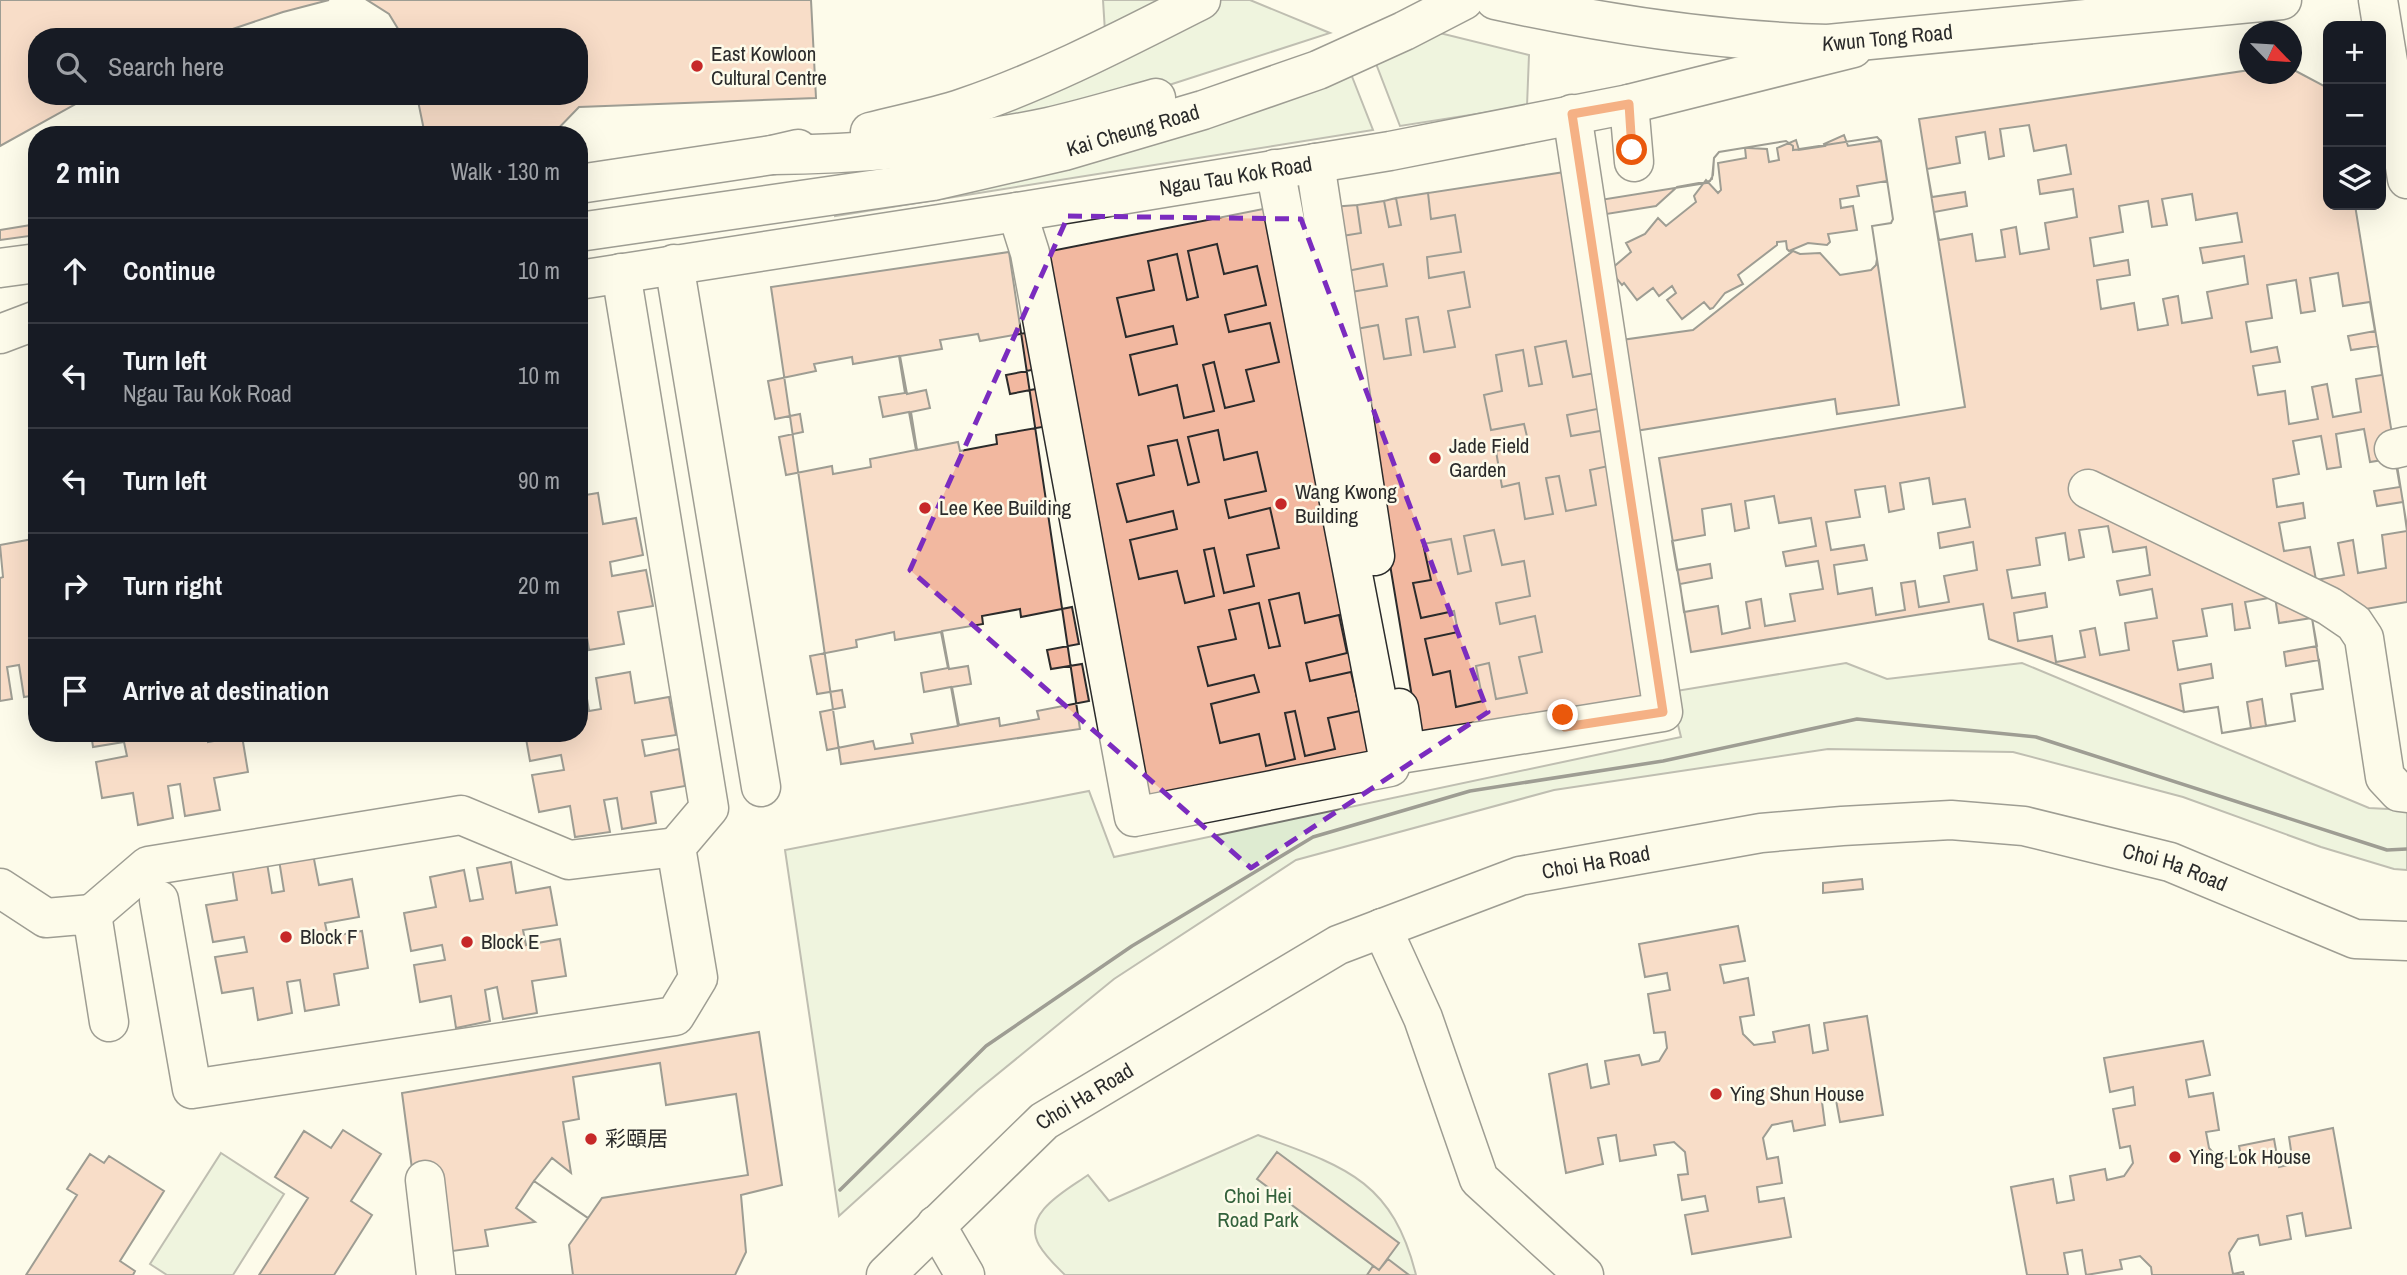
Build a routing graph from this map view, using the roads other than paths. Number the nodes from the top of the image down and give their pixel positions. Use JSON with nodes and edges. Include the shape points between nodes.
{"nodes":[{"id":1,"x":1201,"y":0,"type":"edge"},
{"id":2,"x":1413,"y":0,"type":"edge"},
{"id":3,"x":1464,"y":0,"type":"edge"},
{"id":4,"x":1495,"y":0,"type":"edge"},
{"id":5,"x":2282,"y":0,"type":"edge"},
{"id":6,"x":2378,"y":0,"type":"edge"},
{"id":7,"x":1885,"y":40,"type":"junction"},
{"id":8,"x":1629,"y":104,"type":"junction"},
{"id":9,"x":1572,"y":114,"type":"junction"},
{"id":10,"x":772,"y":155,"type":"junction"},
{"id":11,"x":1634,"y":162,"type":"dead end"},
{"id":12,"x":1315,"y":163,"type":"junction"},
{"id":13,"x":1275,"y":169,"type":"junction"},
{"id":14,"x":2407,"y":179,"type":"edge"},
{"id":15,"x":588,"y":183,"type":"edge"},
{"id":16,"x":1008,"y":214,"type":"junction"},
{"id":17,"x":588,"y":231,"type":"edge"},
{"id":18,"x":28,"y":264,"type":"edge"},
{"id":19,"x":674,"y":264,"type":"junction"},
{"id":20,"x":0,"y":268,"type":"edge"},
{"id":21,"x":621,"y":273,"type":"junction"},
{"id":22,"x":588,"y":278,"type":"edge"},
{"id":23,"x":1011,"y":280,"type":"dead end"},
{"id":24,"x":28,"y":324,"type":"edge"},
{"id":25,"x":0,"y":335,"type":"edge"},
{"id":26,"x":28,"y":343,"type":"edge"},
{"id":27,"x":2088,"y":489,"type":"dead end"},
{"id":28,"x":761,"y":787,"type":"dead end"},
{"id":29,"x":2407,"y":793,"type":"edge"},
{"id":30,"x":676,"y":847,"type":"junction"},
{"id":31,"x":0,"y":888,"type":"edge"},
{"id":32,"x":159,"y":900,"type":"dead end"},
{"id":33,"x":92,"y":914,"type":"junction"},
{"id":34,"x":1381,"y":929,"type":"junction"},
{"id":35,"x":2407,"y":941,"type":"edge"},
{"id":36,"x":110,"y":1022,"type":"dead end"},
{"id":37,"x":425,"y":1180,"type":"dead end"},
{"id":38,"x":936,"y":1225,"type":"junction"},
{"id":39,"x":436,"y":1275,"type":"edge"},
{"id":40,"x":886,"y":1275,"type":"edge"},
{"id":41,"x":965,"y":1275,"type":"edge"},
{"id":42,"x":1584,"y":1275,"type":"edge"}],
"edges":[{"from":1,"to":10,"type":"main road","via":[[1089,56],[961,109]]},
{"from":2,"to":10,"type":"main road","name":"Kai Cheung Road","via":[[1360,26],[1209,85],[1047,127],[853,154]]},
{"from":3,"to":17,"type":"main road","name":"Kai Cheung Road","via":[[1405,31],[1260,92],[1064,151],[933,181]]},
{"from":4,"to":7,"type":"main road","name":"Kwun Tong Road","via":[[1656,31],[1775,43]]},
{"from":5,"to":7,"type":"main road","name":"Kwun Tong Road"},
{"from":6,"to":14,"type":"main road"},
{"from":7,"to":8,"type":"main road","name":"Ngau Tau Kok Road"},
{"from":8,"to":9,"type":"main road","name":"Ngau Tau Kok Road"},
{"from":8,"to":11,"type":"main road"},
{"from":9,"to":12,"type":"main road","name":"Ngau Tau Kok Road"},
{"from":9,"to":12,"type":"main road","via":[[1663,712],[1564,721],[1406,753]]},
{"from":10,"to":15,"type":"main road"},
{"from":12,"to":13,"type":"main road","name":"Ngau Tau Kok Road"},
{"from":13,"to":16,"type":"main road","name":"Ngau Tau Kok Road"},
{"from":13,"to":16,"type":"main road","via":[[1390,768],[1134,817],[1030,253]]},
{"from":16,"to":19,"type":"main road","name":"Ngau Tau Kok Road"},
{"from":16,"to":23,"type":"main road"},
{"from":18,"to":20,"type":"main road"},
{"from":19,"to":21,"type":"main road","name":"Ngau Tau Kok Road"},
{"from":19,"to":28,"type":"main road"},
{"from":21,"to":22,"type":"main road","name":"Ngau Tau Kok Road"},
{"from":21,"to":30,"type":"main road","via":[[709,808]]},
{"from":24,"to":25,"type":"main road"},
{"from":25,"to":26,"type":"main road"},
{"from":27,"to":29,"type":"main road","via":[[2329,606],[2354,623],[2364,638],[2385,777],[2399,792]]},
{"from":30,"to":32,"type":"main road","via":[[698,978],[675,1016],[192,1089]]},
{"from":30,"to":33,"type":"main road","via":[[569,860],[461,814],[148,866]]},
{"from":31,"to":33,"type":"main road","via":[[46,918]]},
{"from":33,"to":36,"type":"main road"},
{"from":34,"to":35,"type":"main road","name":"Choi Ha Road","via":[[1520,876],[1761,833],[1951,820],[2024,826],[2170,862],[2355,939]]},
{"from":34,"to":38,"type":"main road","name":"Choi Ha Road","via":[[1338,945],[1044,1121]]},
{"from":34,"to":42,"type":"main road","via":[[1423,1018],[1479,1179]]},
{"from":37,"to":39,"type":"main road"},
{"from":38,"to":40,"type":"main road","name":"Choi Ha Road"},
{"from":38,"to":41,"type":"main road"}]}
